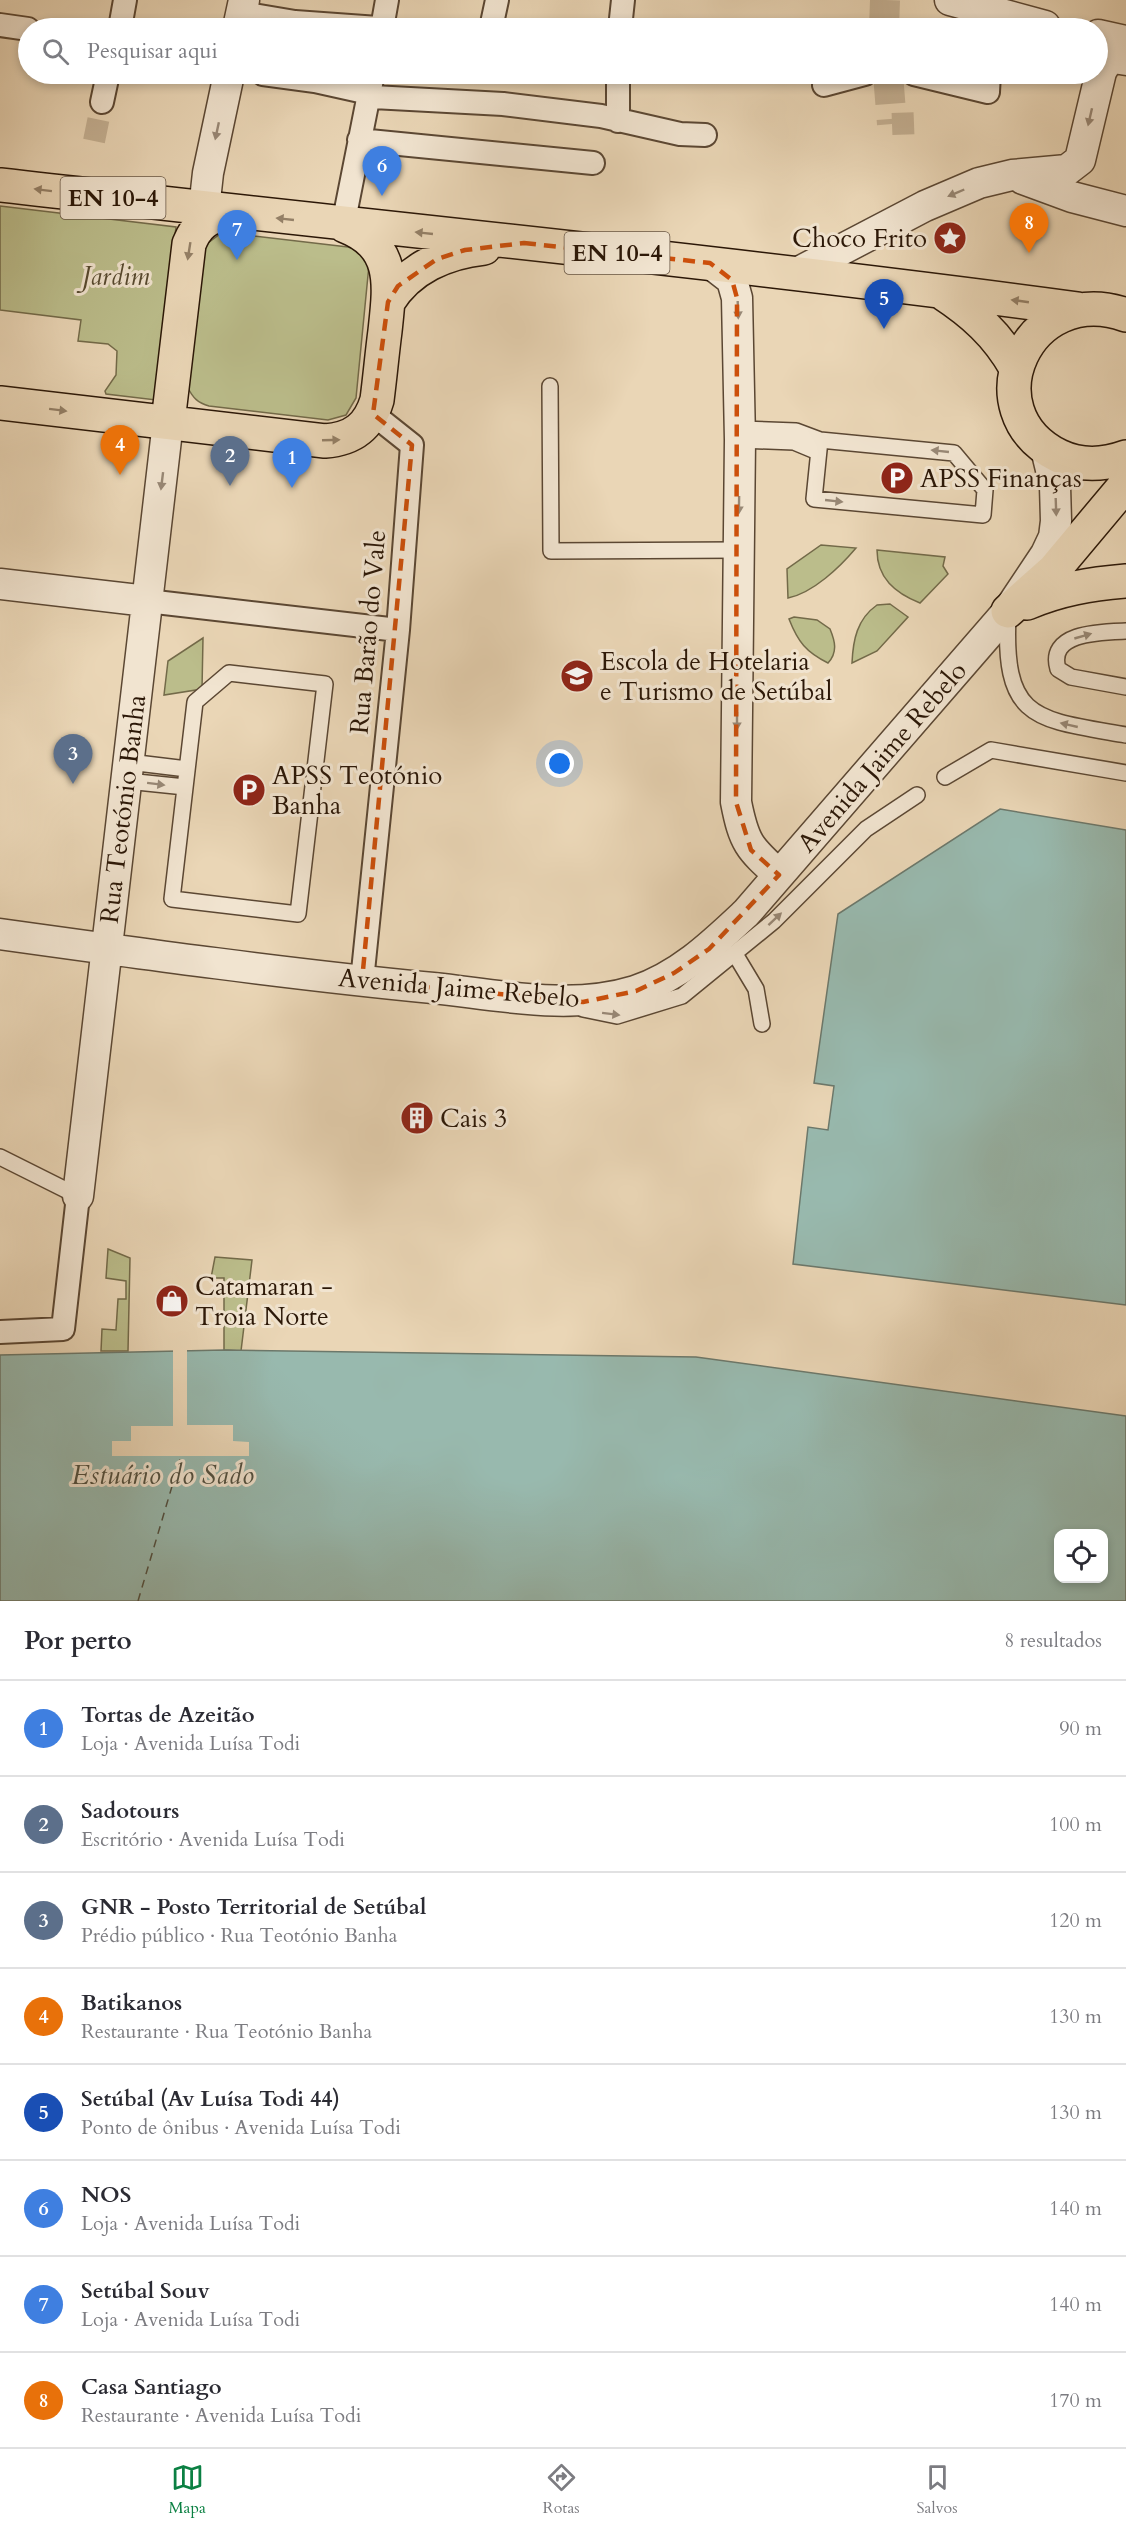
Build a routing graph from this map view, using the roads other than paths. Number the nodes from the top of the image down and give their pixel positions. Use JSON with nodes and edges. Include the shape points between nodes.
{"nodes":[{"id":1,"x":125,"y":0,"type":"edge"},
{"id":2,"x":387,"y":0,"type":"edge"},
{"id":3,"x":496,"y":0,"type":"edge"},
{"id":4,"x":623,"y":0,"type":"edge"},
{"id":5,"x":950,"y":0,"type":"edge"},
{"id":6,"x":995,"y":13,"type":"edge"},
{"id":7,"x":241,"y":14,"type":"edge"},
{"id":8,"x":122,"y":18,"type":"edge"},
{"id":9,"x":268,"y":18,"type":"edge"},
{"id":10,"x":382,"y":18,"type":"edge"},
{"id":11,"x":493,"y":18,"type":"edge"},
{"id":12,"x":621,"y":18,"type":"edge"},
{"id":13,"x":1015,"y":18,"type":"edge"},
{"id":14,"x":0,"y":25,"type":"edge"},
{"id":15,"x":18,"y":28,"type":"edge"},
{"id":16,"x":1108,"y":37,"type":"edge"},
{"id":17,"x":1126,"y":41,"type":"edge"},
{"id":18,"x":1126,"y":60,"type":"edge"},
{"id":19,"x":1108,"y":61,"type":"edge"},
{"id":20,"x":106,"y":84,"type":"edge"},
{"id":21,"x":227,"y":84,"type":"edge"},
{"id":22,"x":371,"y":84,"type":"edge"},
{"id":23,"x":371,"y":84,"type":"edge"},
{"id":24,"x":618,"y":84,"type":"edge"},
{"id":25,"x":828,"y":84,"type":"edge"},
{"id":26,"x":955,"y":84,"type":"edge"},
{"id":27,"x":988,"y":84,"type":"edge"},
{"id":28,"x":1098,"y":84,"type":"edge"},
{"id":29,"x":824,"y":85,"type":"dead end"},
{"id":30,"x":102,"y":102,"type":"tunnel mouth"},
{"id":31,"x":618,"y":121,"type":"junction"},
{"id":32,"x":705,"y":135,"type":"dead end"},
{"id":33,"x":359,"y":140,"type":"junction"},
{"id":34,"x":593,"y":163,"type":"dead end"},
{"id":35,"x":1012,"y":175,"type":"junction"},
{"id":36,"x":0,"y":185,"type":"edge"},
{"id":37,"x":215,"y":211,"type":"junction"},
{"id":38,"x":1126,"y":211,"type":"edge"},
{"id":39,"x":343,"y":225,"type":"junction"},
{"id":40,"x":524,"y":243,"type":"junction"},
{"id":41,"x":710,"y":263,"type":"junction"},
{"id":42,"x":795,"y":273,"type":"junction"},
{"id":43,"x":937,"y":290,"type":"junction"},
{"id":44,"x":388,"y":302,"type":"junction"},
{"id":45,"x":1078,"y":309,"type":"junction"},
{"id":46,"x":1126,"y":315,"type":"edge"},
{"id":47,"x":1016,"y":368,"type":"junction"},
{"id":48,"x":550,"y":387,"type":"dead end"},
{"id":49,"x":0,"y":403,"type":"edge"},
{"id":50,"x":373,"y":414,"type":"junction"},
{"id":51,"x":168,"y":422,"type":"junction"},
{"id":52,"x":740,"y":434,"type":"junction"},
{"id":53,"x":819,"y":446,"type":"junction"},
{"id":54,"x":1046,"y":449,"type":"junction"},
{"id":55,"x":1126,"y":457,"type":"edge"},
{"id":56,"x":1125,"y":494,"type":"edge"},
{"id":57,"x":738,"y":550,"type":"junction"},
{"id":58,"x":1126,"y":581,"type":"edge"},
{"id":59,"x":0,"y":584,"type":"edge"},
{"id":60,"x":147,"y":601,"type":"junction"},
{"id":61,"x":1008,"y":611,"type":"junction"},
{"id":62,"x":398,"y":630,"type":"junction"},
{"id":63,"x":1126,"y":631,"type":"edge"},
{"id":64,"x":1126,"y":687,"type":"edge"},
{"id":65,"x":1126,"y":735,"type":"edge"},
{"id":66,"x":187,"y":769,"type":"junction"},
{"id":67,"x":128,"y":772,"type":"junction"},
{"id":68,"x":1126,"y":773,"type":"edge"},
{"id":69,"x":945,"y":777,"type":"dead end"},
{"id":70,"x":185,"y":787,"type":"junction"},
{"id":71,"x":917,"y":795,"type":"dead end"},
{"id":72,"x":779,"y":875,"type":"junction"},
{"id":73,"x":0,"y":934,"type":"edge"},
{"id":74,"x":107,"y":949,"type":"junction"},
{"id":75,"x":735,"y":954,"type":"junction"},
{"id":76,"x":362,"y":981,"type":"junction"},
{"id":77,"x":533,"y":998,"type":"junction"},
{"id":78,"x":762,"y":1024,"type":"dead end"},
{"id":79,"x":0,"y":1157,"type":"edge"},
{"id":80,"x":78,"y":1196,"type":"junction"},
{"id":81,"x":0,"y":1332,"type":"edge"}],
"edges":[{"from":1,"to":8,"type":"street"},
{"from":2,"to":10,"type":"street"},
{"from":3,"to":11,"type":"street"},
{"from":4,"to":12,"type":"street"},
{"from":5,"to":6,"type":"street"},
{"from":6,"to":13,"type":"street"},
{"from":7,"to":9,"type":"street"},
{"from":14,"to":15,"type":"street"},
{"from":16,"to":17,"type":"street"},
{"from":18,"to":19,"type":"street","one_way":true},
{"from":20,"to":30,"type":"street"},
{"from":21,"to":37,"type":"street","one_way":true,"via":[[208,173]]},
{"from":22,"to":31,"type":"street","via":[[373,97],[503,104]]},
{"from":23,"to":33,"type":"street"},
{"from":24,"to":31,"type":"street"},
{"from":25,"to":29,"type":"street"},
{"from":26,"to":27,"type":"street","via":[[988,92]]},
{"from":28,"to":35,"type":"street","one_way":true,"via":[[1080,160],[1075,166],[1050,173]]},
{"from":31,"to":32,"type":"street"},
{"from":33,"to":34,"type":"street"},
{"from":33,"to":39,"type":"street"},
{"from":35,"to":38,"type":"street"},
{"from":35,"to":42,"type":"street","one_way":true,"via":[[979,183],[925,206]]},
{"from":37,"to":36,"type":"main road","number":"EN 10-4","one_way":true},
{"from":39,"to":37,"type":"main road","number":"EN 10-4","one_way":true},
{"from":37,"to":51,"type":"main road","one_way":true,"via":[[195,228],[189,244]]},
{"from":40,"to":39,"type":"main road","number":"EN 10-4","one_way":true},
{"from":39,"to":44,"type":"main road","number":"EN 10-4","via":[[367,238],[383,259],[390,285]]},
{"from":40,"to":41,"type":"main road","number":"EN 10-4"},
{"from":40,"to":44,"type":"main road","number":"EN 10-4","via":[[465,250],[437,259],[398,286]]},
{"from":41,"to":42,"type":"main road","number":"EN 10-4"},
{"from":41,"to":52,"type":"street","one_way":true,"via":[[726,273],[736,289]]},
{"from":42,"to":43,"type":"main road","number":"EN 10-4"},
{"from":45,"to":43,"type":"main road","number":"EN 10-4","one_way":true},
{"from":43,"to":47,"type":"main road","number":"EN 10-4","via":[[991,331]]},
{"from":44,"to":50,"type":"main road","number":"EN 10-4"},
{"from":45,"to":46,"type":"main road","via":[[1100,308]]},
{"from":45,"to":47,"type":"main road","via":[[1057,316],[1038,329],[1024,347]]},
{"from":47,"to":54,"type":"main road","via":[[1014,391],[1019,413],[1030,433]]},
{"from":48,"to":57,"type":"lane","via":[[551,551]]},
{"from":49,"to":51,"type":"main road","one_way":true},
{"from":51,"to":50,"type":"main road","one_way":true,"via":[[326,441],[354,435]]},
{"from":50,"to":62,"type":"street","name":"Rua Barão do Vale","via":[[412,445]]},
{"from":51,"to":60,"type":"street","name":"Rua Teotónio Banha","one_way":true},
{"from":52,"to":53,"type":"lane","via":[[796,431]]},
{"from":52,"to":57,"type":"street","one_way":true},
{"from":53,"to":53,"type":"lane","one_way":true,"via":[[814,499],[983,515],[985,490],[954,453]]},
{"from":54,"to":55,"type":"main road","via":[[1070,461],[1097,464]]},
{"from":54,"to":61,"type":"street","name":"Avenida Jaime Rebelo","one_way":true,"via":[[1055,486],[1054,537]]},
{"from":56,"to":61,"type":"main road","name":"Avenida Jaime Rebelo","via":[[1054,570]]},
{"from":57,"to":72,"type":"street","one_way":true,"via":[[736,802],[741,830],[751,850]]},
{"from":58,"to":61,"type":"main road","via":[[1056,591]]},
{"from":59,"to":60,"type":"street"},
{"from":60,"to":62,"type":"street"},
{"from":60,"to":67,"type":"street","name":"Rua Teotónio Banha"},
{"from":65,"to":61,"type":"lane","one_way":true,"via":[[1043,718],[1026,705],[1014,688],[1008,669]]},
{"from":61,"to":72,"type":"street","name":"Avenida Jaime Rebelo"},
{"from":62,"to":76,"type":"street","name":"Rua Barão do Vale"},
{"from":64,"to":63,"type":"lane","one_way":true,"via":[[1071,677],[1058,669],[1055,658],[1058,648],[1067,640],[1097,632]]},
{"from":66,"to":67,"type":"lane"},
{"from":66,"to":70,"type":"lane"},
{"from":66,"to":70,"type":"lane","via":[[195,702],[230,673],[325,684],[298,914],[172,899]]},
{"from":67,"to":70,"type":"lane","one_way":true},
{"from":67,"to":74,"type":"street","name":"Rua Teotónio Banha"},
{"from":68,"to":69,"type":"lane","via":[[991,750]]},
{"from":75,"to":71,"type":"lane","one_way":true,"via":[[774,921],[866,829]]},
{"from":72,"to":77,"type":"street","name":"Avenida Jaime Rebelo","via":[[709,949],[674,973],[636,991],[583,1002]]},
{"from":73,"to":74,"type":"street","name":"Avenida Jaime Rebelo"},
{"from":74,"to":76,"type":"street","name":"Avenida Jaime Rebelo"},
{"from":74,"to":80,"type":"street","name":"Rua Teotónio Banha"},
{"from":77,"to":75,"type":"lane","one_way":true,"via":[[617,1016],[682,996]]},
{"from":75,"to":78,"type":"lane","via":[[756,989]]},
{"from":76,"to":77,"type":"street","name":"Avenida Jaime Rebelo"},
{"from":79,"to":80,"type":"lane"},
{"from":80,"to":81,"type":"street","via":[[63,1329]]}]}
